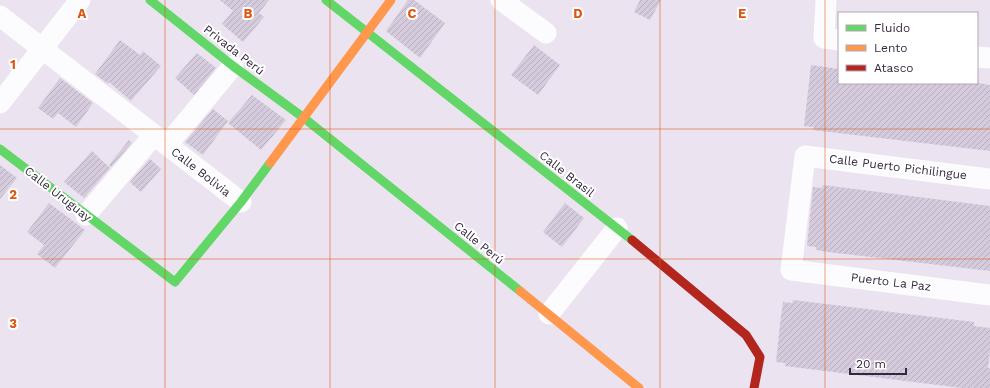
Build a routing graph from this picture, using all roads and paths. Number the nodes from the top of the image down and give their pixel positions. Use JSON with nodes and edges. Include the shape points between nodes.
{"nodes":[{"id":1,"x":80,"y":0,"type":"edge"},
{"id":2,"x":150,"y":0,"type":"edge"},
{"id":3,"x":326,"y":0,"type":"edge"},
{"id":4,"x":392,"y":0,"type":"edge"},
{"id":5,"x":501,"y":0,"type":"edge"},
{"id":6,"x":826,"y":0,"type":"edge"},
{"id":7,"x":0,"y":16,"type":"edge"},
{"id":8,"x":368,"y":32,"type":"junction"},
{"id":9,"x":546,"y":33,"type":"dead end"},
{"id":10,"x":832,"y":39,"type":"edge"},
{"id":11,"x":42,"y":48,"type":"junction"},
{"id":12,"x":978,"y":57,"type":"edge"},
{"id":13,"x":990,"y":58,"type":"edge"},
{"id":14,"x":233,"y":66,"type":"junction"},
{"id":15,"x":0,"y":103,"type":"edge"},
{"id":16,"x":304,"y":118,"type":"junction"},
{"id":17,"x":160,"y":140,"type":"junction"},
{"id":18,"x":0,"y":149,"type":"edge"},
{"id":19,"x":990,"y":178,"type":"edge"},
{"id":20,"x":241,"y":202,"type":"junction"},
{"id":21,"x":86,"y":215,"type":"junction"},
{"id":22,"x":617,"y":228,"type":"junction"},
{"id":23,"x":791,"y":270,"type":"joint"},
{"id":24,"x":990,"y":295,"type":"edge"},
{"id":25,"x":549,"y":314,"type":"junction"},
{"id":26,"x":640,"y":388,"type":"edge"},
{"id":27,"x":754,"y":388,"type":"edge"}],
"edges":[{"from":1,"to":11,"type":"street"},
{"from":2,"to":14,"type":"street","name":"Privada Perú"},
{"from":3,"to":8,"type":"street","name":"Calle Brasil"},
{"from":4,"to":8,"type":"street","name":"Calle Bolivia"},
{"from":5,"to":9,"type":"street"},
{"from":6,"to":10,"type":"street"},
{"from":7,"to":11,"type":"street","name":"Calle Bolivia"},
{"from":8,"to":16,"type":"street","name":"Calle Bolivia"},
{"from":8,"to":22,"type":"street","name":"Calle Brasil"},
{"from":11,"to":15,"type":"street"},
{"from":11,"to":17,"type":"street","name":"Calle Bolivia"},
{"from":12,"to":13,"type":"street"},
{"from":14,"to":16,"type":"street","name":"Privada Perú"},
{"from":14,"to":17,"type":"street"},
{"from":16,"to":20,"type":"street","name":"Calle Bolivia"},
{"from":16,"to":25,"type":"street","name":"Calle Perú"},
{"from":17,"to":20,"type":"street","name":"Calle Bolivia"},
{"from":17,"to":21,"type":"street"},
{"from":18,"to":21,"type":"street","name":"Calle Uruguay"},
{"from":19,"to":23,"type":"street","name":"Calle Puerto Pichilingue","via":[[805,156]]},
{"from":20,"to":21,"type":"street","name":"Calle Uruguay","via":[[175,282]]},
{"from":22,"to":25,"type":"street"},
{"from":22,"to":27,"type":"street","name":"Calle Brasil","via":[[746,335],[760,357]]},
{"from":23,"to":24,"type":"street","name":"Puerto La Paz"},
{"from":25,"to":26,"type":"street","name":"Calle Perú"}]}
